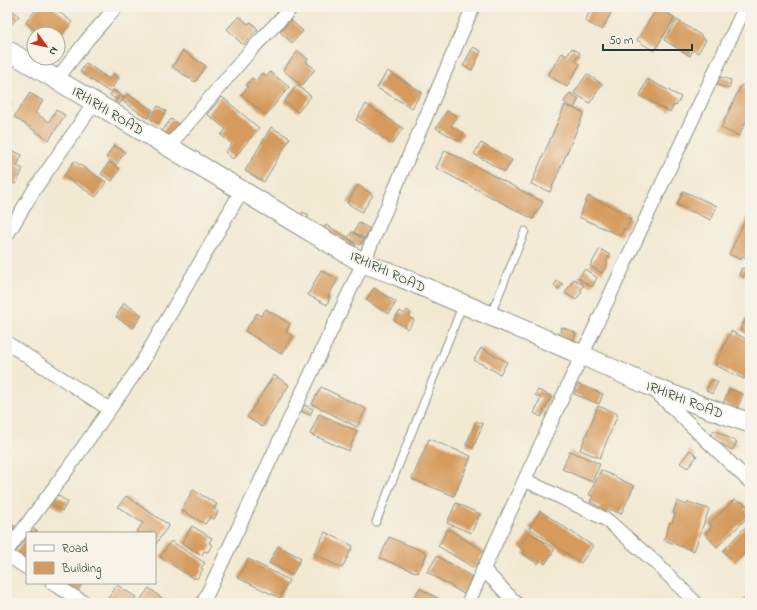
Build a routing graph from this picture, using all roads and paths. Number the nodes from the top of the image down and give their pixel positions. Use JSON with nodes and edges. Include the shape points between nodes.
{"nodes":[{"id":1,"x":116,"y":7,"type":"edge"},
{"id":2,"x":292,"y":7,"type":"edge"},
{"id":3,"x":473,"y":7,"type":"edge"},
{"id":4,"x":745,"y":7,"type":"edge"},
{"id":5,"x":7,"y":50,"type":"edge"},
{"id":6,"x":57,"y":79,"type":"junction"},
{"id":7,"x":95,"y":102,"type":"junction"},
{"id":8,"x":169,"y":146,"type":"junction"},
{"id":9,"x":242,"y":190,"type":"junction"},
{"id":10,"x":525,"y":231,"type":"dead end"},
{"id":11,"x":7,"y":235,"type":"edge"},
{"id":12,"x":363,"y":263,"type":"junction"},
{"id":13,"x":463,"y":304,"type":"junction"},
{"id":14,"x":491,"y":316,"type":"junction"},
{"id":15,"x":7,"y":343,"type":"edge"},
{"id":16,"x":582,"y":355,"type":"junction"},
{"id":17,"x":650,"y":386,"type":"junction"},
{"id":18,"x":109,"y":410,"type":"junction"},
{"id":19,"x":750,"y":423,"type":"edge"},
{"id":20,"x":525,"y":480,"type":"junction"},
{"id":21,"x":750,"y":482,"type":"edge"},
{"id":22,"x":376,"y":522,"type":"dead end"},
{"id":23,"x":7,"y":551,"type":"edge"},
{"id":24,"x":7,"y":555,"type":"edge"},
{"id":25,"x":26,"y":567,"type":"edge"},
{"id":26,"x":483,"y":569,"type":"junction"},
{"id":27,"x":54,"y":584,"type":"edge"},
{"id":28,"x":85,"y":603,"type":"edge"},
{"id":29,"x":203,"y":603,"type":"edge"},
{"id":30,"x":468,"y":603,"type":"edge"},
{"id":31,"x":516,"y":603,"type":"edge"},
{"id":32,"x":696,"y":603,"type":"edge"}],
"edges":[{"from":1,"to":6,"type":"street","via":[[86,40]]},
{"from":2,"to":8,"type":"street","via":[[250,51]]},
{"from":3,"to":12,"type":"street"},
{"from":4,"to":16,"type":"street"},
{"from":5,"to":6,"type":"street","name":"IRHIRHI ROAD"},
{"from":6,"to":7,"type":"street","name":"IRHIRHI ROAD"},
{"from":7,"to":8,"type":"street","name":"IRHIRHI ROAD"},
{"from":7,"to":11,"type":"street","via":[[34,190]]},
{"from":8,"to":9,"type":"street","name":"IRHIRHI ROAD"},
{"from":9,"to":12,"type":"street","name":"IRHIRHI ROAD"},
{"from":9,"to":18,"type":"street","via":[[140,366]]},
{"from":10,"to":14,"type":"lane"},
{"from":12,"to":13,"type":"street","name":"IRHIRHI ROAD"},
{"from":12,"to":29,"type":"street"},
{"from":13,"to":14,"type":"street","name":"IRHIRHI ROAD"},
{"from":13,"to":22,"type":"lane"},
{"from":14,"to":16,"type":"street","name":"IRHIRHI ROAD"},
{"from":15,"to":18,"type":"street"},
{"from":16,"to":17,"type":"street","name":"IRHIRHI ROAD"},
{"from":16,"to":20,"type":"street"},
{"from":17,"to":19,"type":"street","name":"IRHIRHI ROAD"},
{"from":17,"to":21,"type":"street"},
{"from":18,"to":23,"type":"street"},
{"from":20,"to":26,"type":"street"},
{"from":20,"to":32,"type":"street","via":[[607,520]]},
{"from":24,"to":25,"type":"street"},
{"from":26,"to":30,"type":"street"},
{"from":26,"to":31,"type":"street"},
{"from":27,"to":28,"type":"street"}]}
